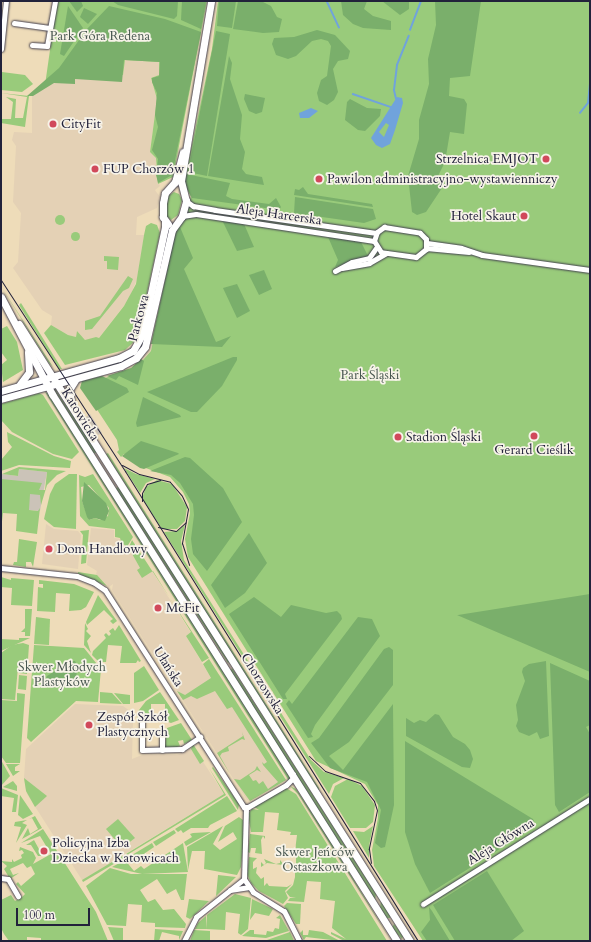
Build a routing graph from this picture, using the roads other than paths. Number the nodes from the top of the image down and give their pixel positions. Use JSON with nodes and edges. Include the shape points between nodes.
{"nodes":[{"id":1,"x":6,"y":1,"type":"edge"},
{"id":2,"x":55,"y":1,"type":"edge"},
{"id":3,"x":211,"y":1,"type":"edge"},
{"id":4,"x":14,"y":24,"type":"dead end"},
{"id":5,"x":50,"y":28,"type":"junction"},
{"id":6,"x":32,"y":45,"type":"dead end"},
{"id":7,"x":1,"y":49,"type":"edge"},
{"id":8,"x":187,"y":136,"type":"junction"},
{"id":9,"x":169,"y":189,"type":"junction"},
{"id":10,"x":186,"y":198,"type":"junction"},
{"id":11,"x":250,"y":215,"type":"junction"},
{"id":12,"x":182,"y":216,"type":"junction"},
{"id":13,"x":164,"y":221,"type":"junction"},
{"id":14,"x":249,"y":222,"type":"junction"},
{"id":15,"x":317,"y":224,"type":"junction"},
{"id":16,"x":174,"y":225,"type":"junction"},
{"id":17,"x":316,"y":231,"type":"junction"},
{"id":18,"x":376,"y":233,"type":"junction"},
{"id":19,"x":374,"y":240,"type":"junction"},
{"id":20,"x":427,"y":245,"type":"junction"},
{"id":21,"x":376,"y":248,"type":"junction"},
{"id":22,"x":386,"y":253,"type":"junction"},
{"id":23,"x":342,"y":268,"type":"junction"},
{"id":24,"x":590,"y":270,"type":"edge"},
{"id":25,"x":335,"y":272,"type":"dead end"},
{"id":26,"x":1,"y":297,"type":"edge"},
{"id":27,"x":15,"y":319,"type":"junction"},
{"id":28,"x":28,"y":350,"type":"junction"},
{"id":29,"x":53,"y":376,"type":"junction"},
{"id":30,"x":44,"y":378,"type":"junction"},
{"id":31,"x":78,"y":378,"type":"junction"},
{"id":32,"x":57,"y":383,"type":"junction"},
{"id":33,"x":20,"y":385,"type":"junction"},
{"id":34,"x":48,"y":385,"type":"junction"},
{"id":35,"x":2,"y":393,"type":"edge"},
{"id":36,"x":72,"y":406,"type":"junction"},
{"id":37,"x":93,"y":440,"type":"joint"},
{"id":38,"x":118,"y":478,"type":"junction"},
{"id":39,"x":109,"y":484,"type":"junction"},
{"id":40,"x":132,"y":520,"type":"joint"},
{"id":41,"x":1,"y":568,"type":"edge"},
{"id":42,"x":234,"y":663,"type":"junction"},
{"id":43,"x":225,"y":668,"type":"junction"},
{"id":44,"x":142,"y":722,"type":"dead end"},
{"id":45,"x":162,"y":734,"type":"dead end"},
{"id":46,"x":200,"y":737,"type":"junction"},
{"id":47,"x":162,"y":750,"type":"junction"},
{"id":48,"x":292,"y":773,"type":"junction"},
{"id":49,"x":286,"y":785,"type":"junction"},
{"id":50,"x":303,"y":789,"type":"junction"},
{"id":51,"x":590,"y":798,"type":"edge"},
{"id":52,"x":246,"y":808,"type":"junction"},
{"id":53,"x":1,"y":878,"type":"edge"},
{"id":54,"x":244,"y":879,"type":"junction"},
{"id":55,"x":248,"y":887,"type":"junction"},
{"id":56,"x":230,"y":890,"type":"junction"},
{"id":57,"x":381,"y":895,"type":"junction"},
{"id":58,"x":18,"y":896,"type":"dead end"},
{"id":59,"x":423,"y":904,"type":"dead end"},
{"id":60,"x":375,"y":906,"type":"junction"},
{"id":61,"x":396,"y":919,"type":"junction"},
{"id":62,"x":386,"y":924,"type":"junction"},
{"id":63,"x":184,"y":941,"type":"edge"},
{"id":64,"x":299,"y":941,"type":"edge"},
{"id":65,"x":397,"y":941,"type":"edge"},
{"id":66,"x":409,"y":941,"type":"edge"}],
"edges":[{"from":1,"to":7,"type":"street"},
{"from":2,"to":5,"type":"street"},
{"from":3,"to":8,"type":"main road"},
{"from":4,"to":5,"type":"street"},
{"from":5,"to":6,"type":"street","via":[[47,46]]},
{"from":8,"to":9,"type":"main road","via":[[175,182]]},
{"from":8,"to":10,"type":"main road","via":[[181,183]]},
{"from":9,"to":10,"type":"main road","via":[[176,189]]},
{"from":9,"to":13,"type":"main road","name":"Parkowa","via":[[162,203]]},
{"from":10,"to":11,"type":"street","name":"Aleja Harcerska","via":[[193,206]]},
{"from":10,"to":12,"type":"main road"},
{"from":11,"to":14,"type":"street"},
{"from":11,"to":15,"type":"street","name":"Aleja Harcerska"},
{"from":12,"to":14,"type":"street","name":"Aleja Harcerska","via":[[191,214]]},
{"from":12,"to":16,"type":"main road"},
{"from":13,"to":16,"type":"main road"},
{"from":13,"to":29,"type":"main road","name":"Parkowa","via":[[166,227],[138,344],[124,356]]},
{"from":14,"to":17,"type":"street","name":"Aleja Harcerska"},
{"from":15,"to":17,"type":"street"},
{"from":15,"to":18,"type":"street","name":"Aleja Harcerska"},
{"from":16,"to":31,"type":"main road","name":"Parkowa","via":[[147,341],[142,351],[124,365]]},
{"from":17,"to":19,"type":"street","name":"Aleja Harcerska"},
{"from":18,"to":19,"type":"street"},
{"from":18,"to":20,"type":"street","via":[[384,227],[418,232],[424,236]]},
{"from":19,"to":21,"type":"street"},
{"from":20,"to":22,"type":"street","via":[[416,257]]},
{"from":20,"to":24,"type":"street"},
{"from":21,"to":22,"type":"street"},
{"from":21,"to":23,"type":"street","via":[[369,258],[352,262]]},
{"from":22,"to":23,"type":"street","via":[[369,263]]},
{"from":23,"to":25,"type":"street"},
{"from":26,"to":27,"type":"main road","name":"Katowicka"},
{"from":27,"to":28,"type":"main road","name":"Katowicka"},
{"from":27,"to":29,"type":"main road","name":"Katowicka"},
{"from":28,"to":30,"type":"main road","name":"Katowicka"},
{"from":28,"to":33,"type":"main road","via":[[29,372]]},
{"from":29,"to":30,"type":"main road","name":"Parkowa"},
{"from":29,"to":32,"type":"main road","name":"Katowicka"},
{"from":30,"to":33,"type":"main road","name":"Parkowa"},
{"from":30,"to":34,"type":"main road","name":"Katowicka"},
{"from":31,"to":32,"type":"main road","name":"Parkowa"},
{"from":31,"to":36,"type":"main road","via":[[69,390]]},
{"from":32,"to":34,"type":"main road","name":"Parkowa"},
{"from":32,"to":36,"type":"main road","name":"Katowicka"},
{"from":33,"to":35,"type":"main road","name":"Parkowa"},
{"from":34,"to":35,"type":"main road","name":"Parkowa"},
{"from":34,"to":39,"type":"main road","name":"Katowicka"},
{"from":36,"to":37,"type":"main road","name":"Katowicka"},
{"from":37,"to":38,"type":"main road","name":"Chorzowska"},
{"from":38,"to":39,"type":"main road"},
{"from":38,"to":42,"type":"main road","name":"Chorzowska"},
{"from":39,"to":40,"type":"main road","name":"Katowicka"},
{"from":40,"to":43,"type":"main road","name":"Chorzowska"},
{"from":41,"to":46,"type":"street","name":"Ułańska","via":[[70,575],[88,579],[101,587],[118,609]]},
{"from":42,"to":43,"type":"main road"},
{"from":42,"to":57,"type":"main road","name":"Chorzowska"},
{"from":43,"to":48,"type":"main road","name":"Chorzowska"},
{"from":44,"to":47,"type":"street","via":[[141,748]]},
{"from":45,"to":47,"type":"street"},
{"from":46,"to":47,"type":"street","via":[[182,749]]},
{"from":46,"to":52,"type":"street","name":"Ułańska"},
{"from":48,"to":49,"type":"street","via":[[293,778]]},
{"from":48,"to":50,"type":"main road","name":"Chorzowska"},
{"from":49,"to":50,"type":"street","via":[[294,784]]},
{"from":49,"to":52,"type":"street"},
{"from":50,"to":60,"type":"main road","name":"Chorzowska"},
{"from":51,"to":59,"type":"street","name":"Aleja Główna"},
{"from":52,"to":54,"type":"street"},
{"from":53,"to":58,"type":"street","via":[[8,879]]},
{"from":54,"to":55,"type":"street"},
{"from":54,"to":56,"type":"street"},
{"from":55,"to":56,"type":"street"},
{"from":55,"to":64,"type":"street","via":[[284,911]]},
{"from":56,"to":63,"type":"street","via":[[193,921]]},
{"from":57,"to":60,"type":"main road"},
{"from":57,"to":61,"type":"main road","name":"Chorzowska"},
{"from":60,"to":62,"type":"main road","name":"Chorzowska"},
{"from":61,"to":62,"type":"main road"},
{"from":61,"to":66,"type":"main road","name":"Chorzowska"},
{"from":62,"to":65,"type":"main road","name":"Chorzowska"}]}
